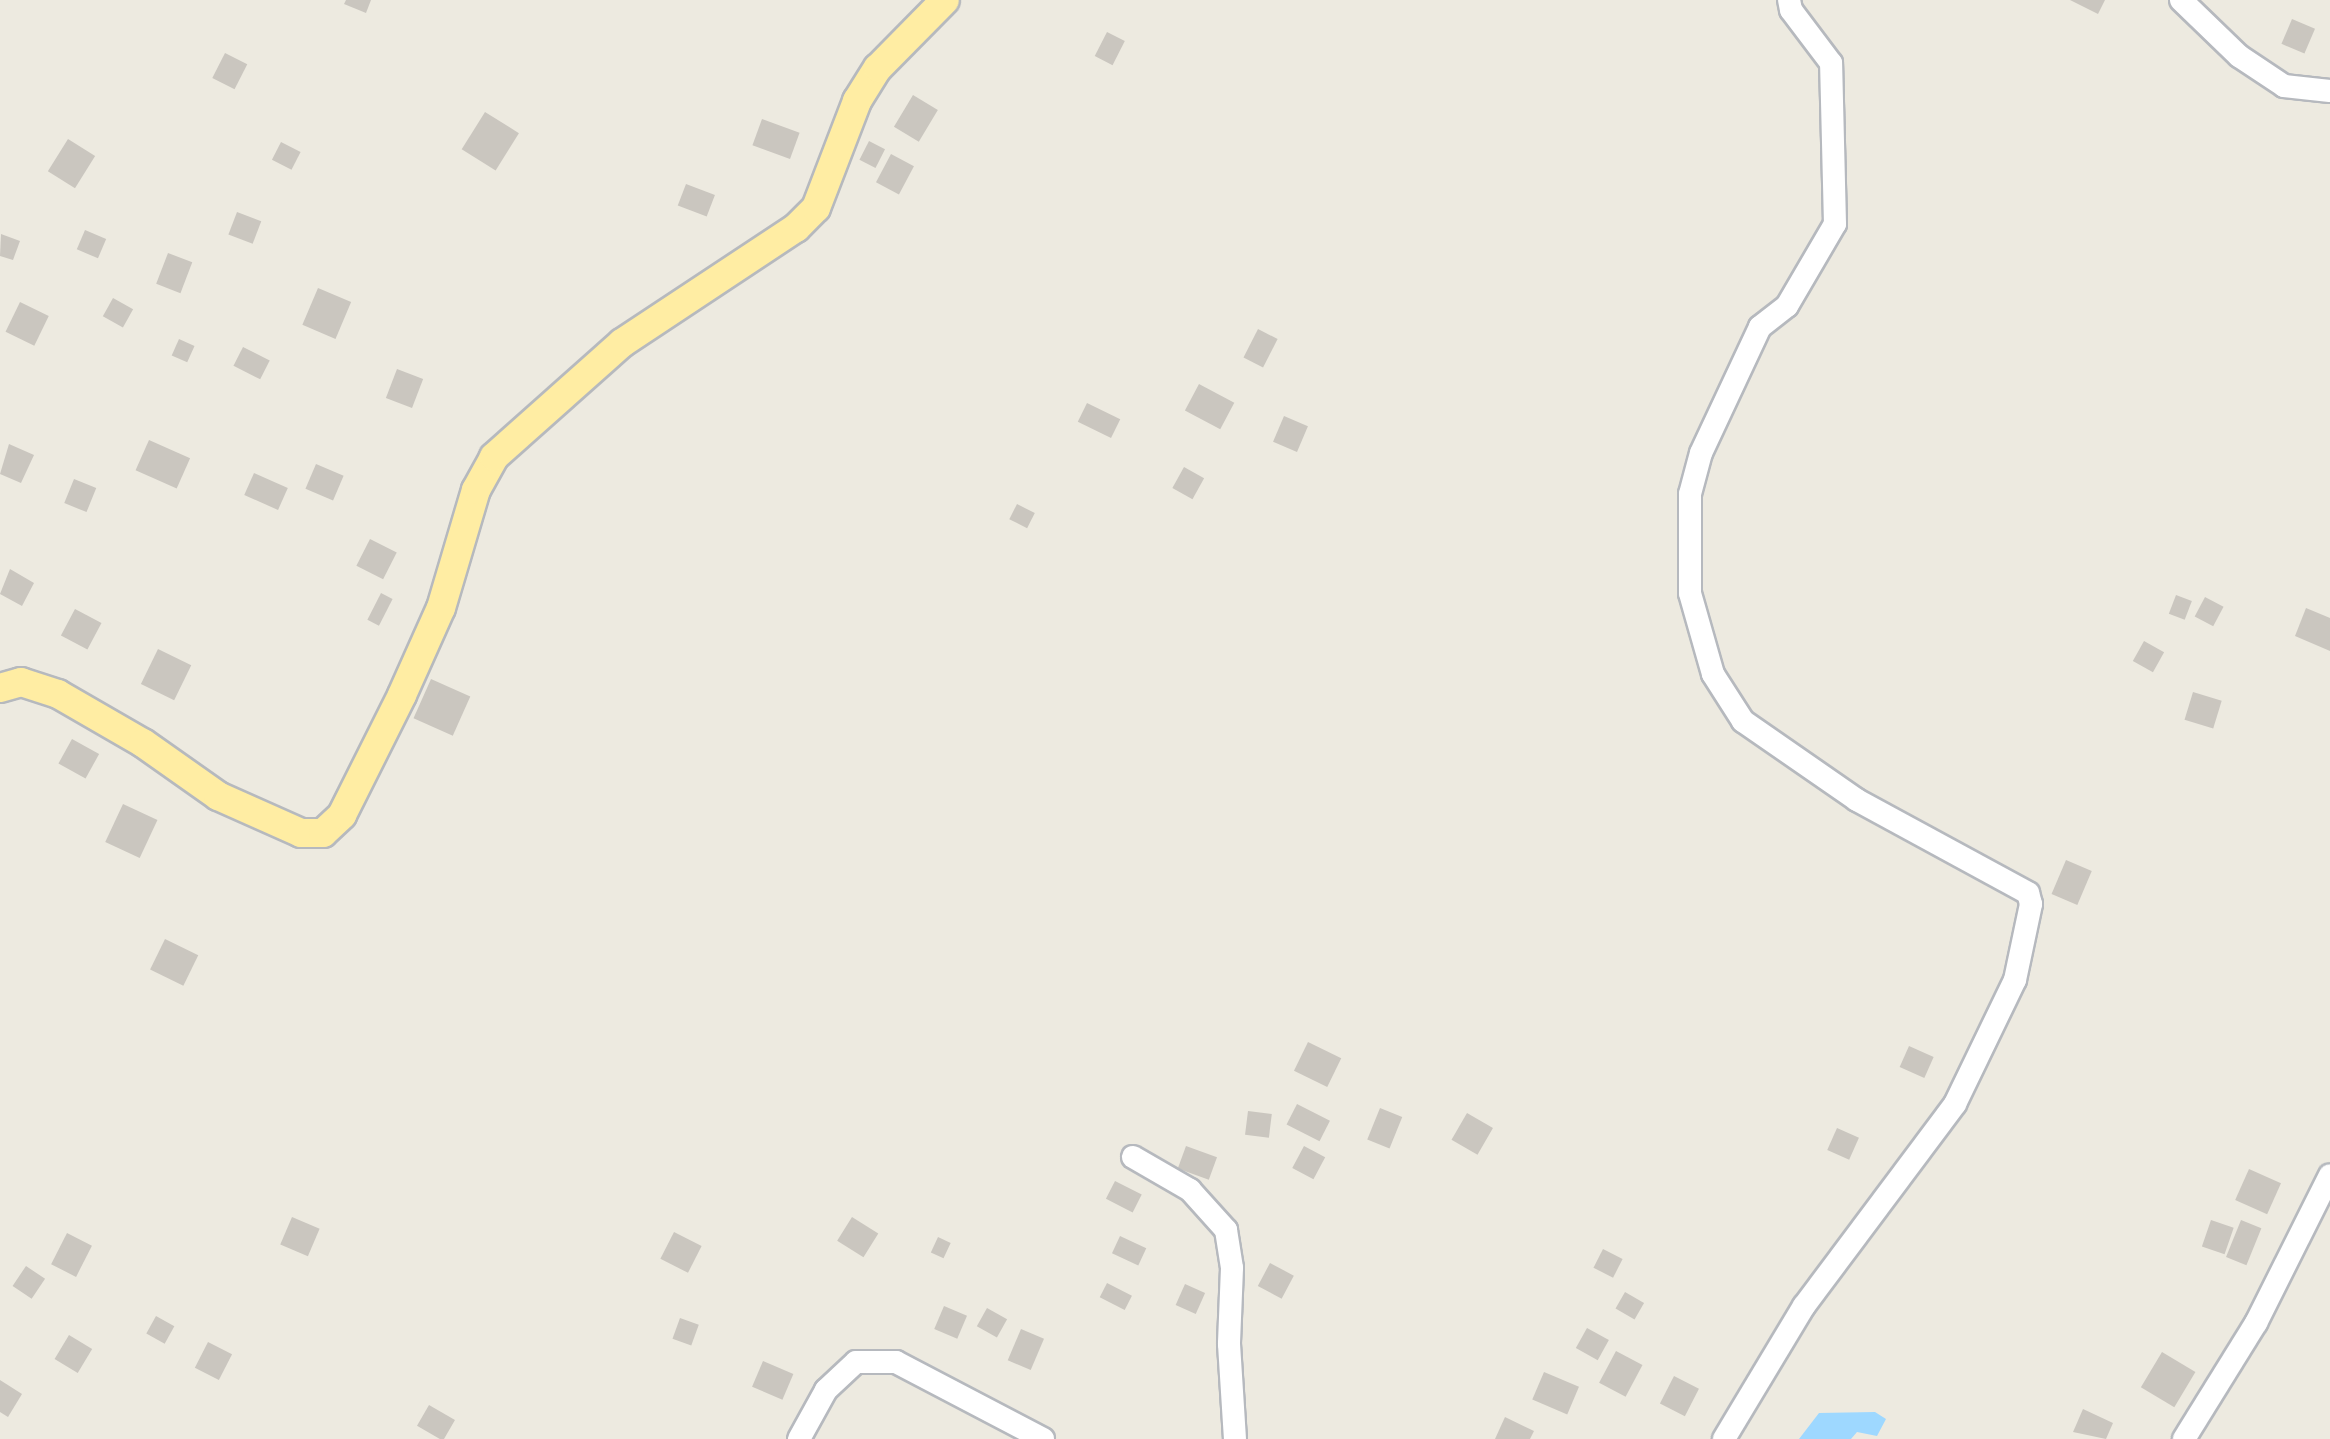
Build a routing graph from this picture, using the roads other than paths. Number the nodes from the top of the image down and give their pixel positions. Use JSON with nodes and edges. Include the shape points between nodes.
{"nodes":[{"id":1,"x":945,"y":0,"type":"edge"},
{"id":2,"x":1789,"y":0,"type":"edge"},
{"id":3,"x":2181,"y":0,"type":"edge"},
{"id":4,"x":2330,"y":91,"type":"edge"},
{"id":5,"x":2,"y":684,"type":"edge"},
{"id":6,"x":1133,"y":1157,"type":"dead end"},
{"id":7,"x":2330,"y":1175,"type":"edge"},
{"id":8,"x":799,"y":1439,"type":"edge"},
{"id":9,"x":1043,"y":1439,"type":"edge"},
{"id":10,"x":1235,"y":1439,"type":"edge"},
{"id":11,"x":1724,"y":1439,"type":"edge"},
{"id":12,"x":2184,"y":1439,"type":"edge"}],
"edges":[{"from":1,"to":5,"type":"main road","via":[[878,68],[857,101],[816,208],[796,228],[622,343],[494,457],[476,490],[441,608],[402,695],[342,815],[323,833],[301,833],[218,796],[143,743],[58,694],[35,684]]},
{"from":2,"to":11,"type":"street","via":[[1831,63],[1835,224],[1787,306],[1760,327],[1701,453],[1690,494],[1690,593],[1713,674],[1743,721],[1857,800],[2028,893],[2031,904],[2015,980],[1955,1104],[1804,1306]]},
{"from":3,"to":4,"type":"street","via":[[2239,56],[2284,86]]},
{"from":6,"to":10,"type":"street","via":[[1190,1190],[1211,1207],[1226,1230],[1232,1268],[1229,1344]]},
{"from":7,"to":12,"type":"street","via":[[2256,1323]]},
{"from":8,"to":9,"type":"street","via":[[826,1390],[856,1362],[896,1362]]}]}
